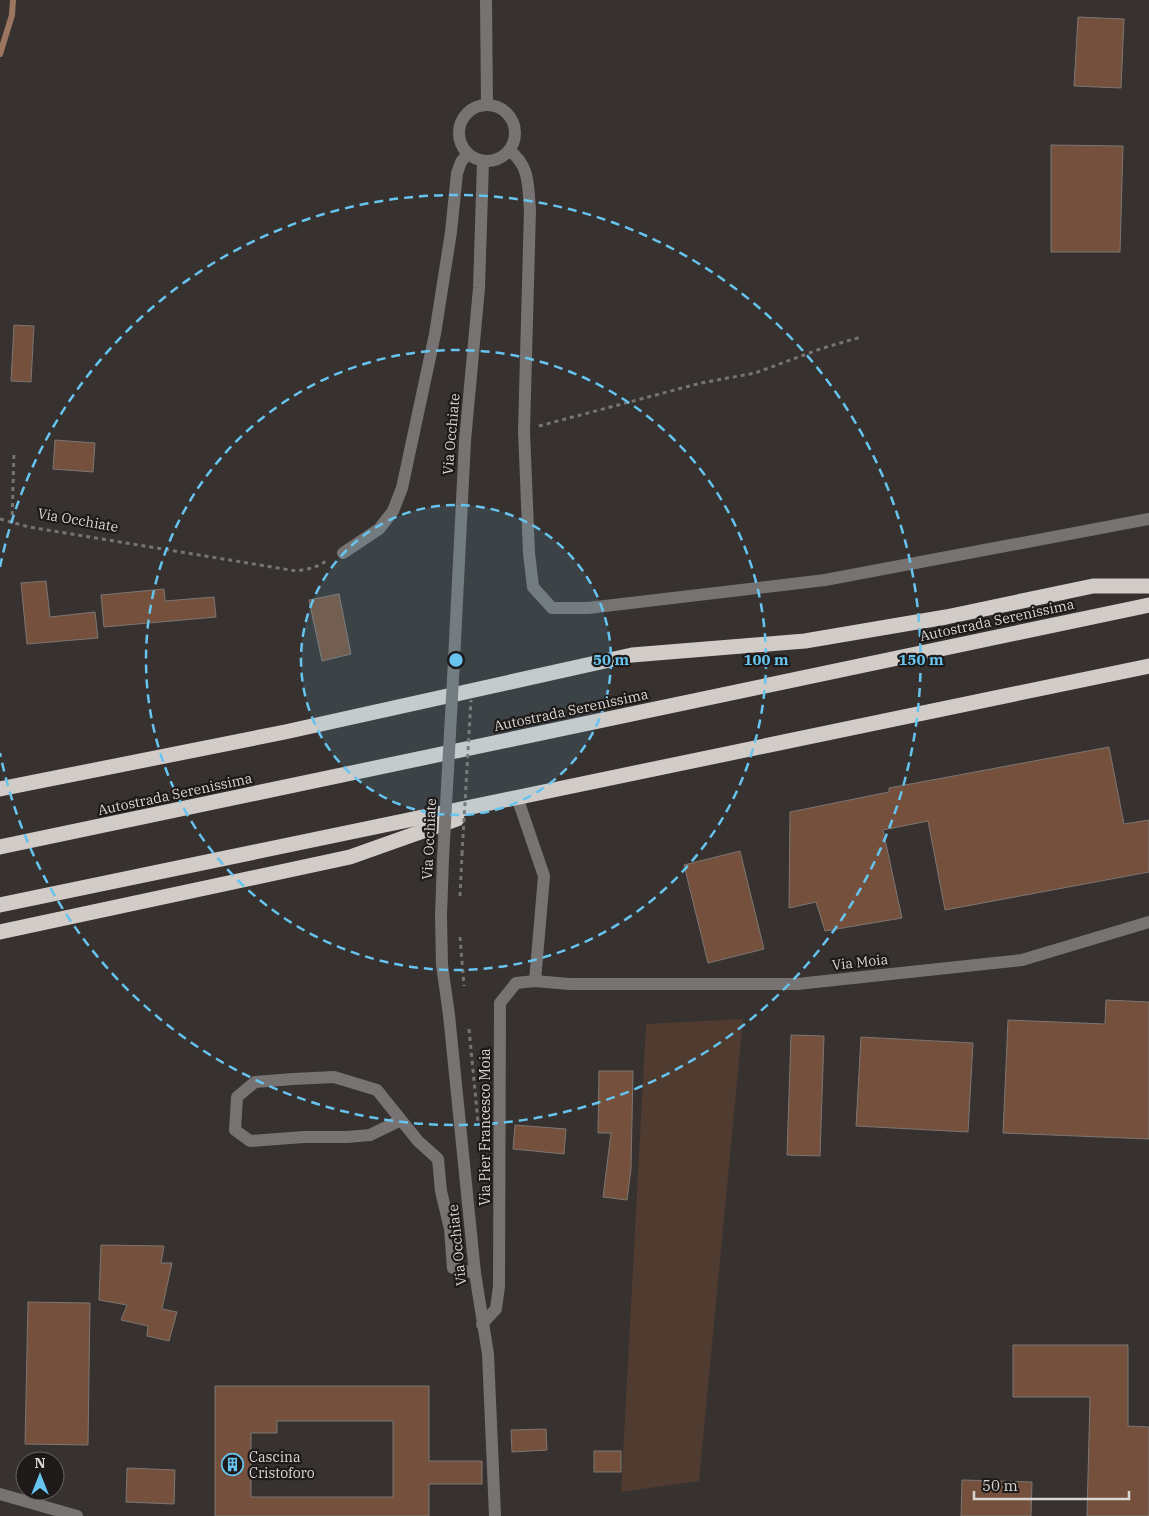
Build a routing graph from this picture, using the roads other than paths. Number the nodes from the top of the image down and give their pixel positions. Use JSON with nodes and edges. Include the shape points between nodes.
{"nodes":[{"id":1,"x":486,"y":0,"type":"edge"},
{"id":2,"x":487,"y":105,"type":"junction"},
{"id":3,"x":510,"y":150,"type":"junction"},
{"id":4,"x":468,"y":154,"type":"junction"},
{"id":5,"x":483,"y":162,"type":"junction"},
{"id":6,"x":1149,"y":519,"type":"edge"},
{"id":7,"x":343,"y":553,"type":"road end"},
{"id":8,"x":1149,"y":586,"type":"edge"},
{"id":9,"x":1149,"y":605,"type":"edge"},
{"id":10,"x":1149,"y":666,"type":"edge"},
{"id":11,"x":0,"y":789,"type":"edge"},
{"id":12,"x":517,"y":797,"type":"junction"},
{"id":13,"x":0,"y":847,"type":"edge"},
{"id":14,"x":0,"y":905,"type":"edge"},
{"id":15,"x":1149,"y":922,"type":"edge"},
{"id":16,"x":0,"y":932,"type":"edge"},
{"id":17,"x":535,"y":981,"type":"junction"},
{"id":18,"x":569,"y":984,"type":"joint"},
{"id":19,"x":401,"y":1120,"type":"junction"},
{"id":20,"x":475,"y":1273,"type":"junction"},
{"id":21,"x":482,"y":1324,"type":"junction"},
{"id":22,"x":0,"y":1494,"type":"edge"},
{"id":23,"x":54,"y":1513,"type":"edge"},
{"id":24,"x":77,"y":1516,"type":"edge"},
{"id":25,"x":495,"y":1516,"type":"edge"}],
"edges":[{"from":1,"to":2,"type":"street"},
{"from":2,"to":3,"type":"street","via":[[504,110],[510,117],[516,134]]},
{"from":2,"to":4,"type":"street","via":[[469,111],[459,128],[462,146]]},
{"from":3,"to":5,"type":"street","via":[[498,160]]},
{"from":3,"to":6,"type":"street","via":[[523,164],[530,210],[524,431],[532,587],[552,608],[588,608],[825,580]]},
{"from":4,"to":5,"type":"street"},
{"from":4,"to":7,"type":"street","via":[[457,173],[435,334],[402,488],[393,511],[379,530]]},
{"from":5,"to":20,"type":"street","name":"Via Occhiate","bridge":true,"via":[[479,288],[465,441],[441,916],[442,964]]},
{"from":8,"to":11,"type":"highway","via":[[1093,586],[946,617],[805,641],[632,655],[286,732]]},
{"from":9,"to":13,"type":"highway","name":"Autostrada Serenissima"},
{"from":10,"to":12,"type":"highway"},
{"from":12,"to":14,"type":"highway"},
{"from":12,"to":16,"type":"highway","via":[[350,857]]},
{"from":12,"to":17,"type":"street","via":[[544,876]]},
{"from":15,"to":18,"type":"street","name":"Via Moia","via":[[1022,960],[797,984]]},
{"from":17,"to":18,"type":"street","name":"Via Pier Francesco Moia"},
{"from":17,"to":21,"type":"street","name":"Via Pier Francesco Moia","via":[[516,983],[500,1003],[499,1286],[496,1309]]},
{"from":19,"to":19,"type":"street","via":[[377,1090],[334,1077],[293,1078],[255,1082],[237,1097],[235,1130],[250,1140],[347,1137],[370,1135]]},
{"from":19,"to":20,"type":"street","via":[[438,1159],[453,1268]]},
{"from":20,"to":21,"type":"street","name":"Via Occhiate"},
{"from":21,"to":25,"type":"street","name":"Via Occhiate","via":[[488,1354]]},
{"from":22,"to":23,"type":"street"},
{"from":23,"to":24,"type":"street"}]}
